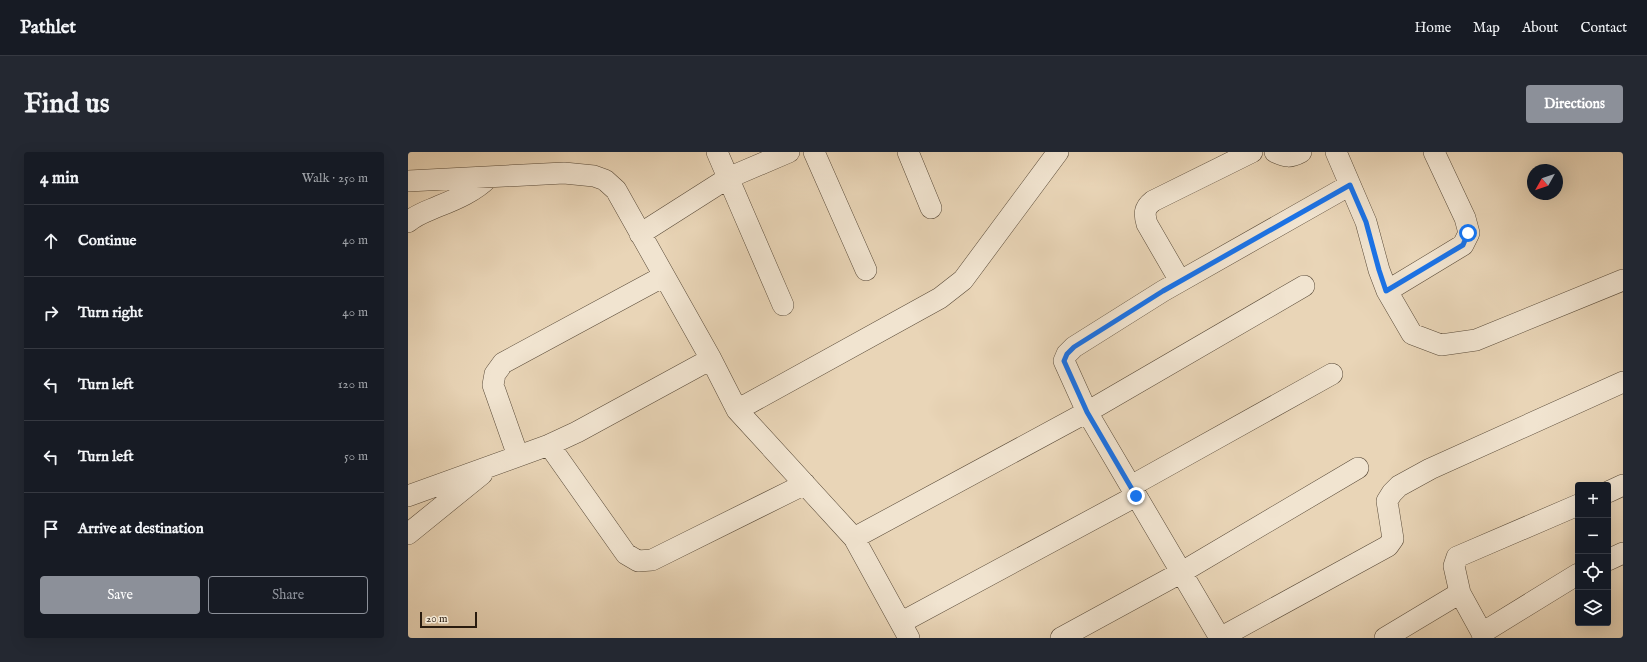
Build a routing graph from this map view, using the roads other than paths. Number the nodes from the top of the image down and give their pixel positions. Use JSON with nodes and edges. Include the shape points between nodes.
{"nodes":[{"id":1,"x":717,"y":152,"type":"edge"},
{"id":2,"x":789,"y":152,"type":"edge"},
{"id":3,"x":814,"y":152,"type":"edge"},
{"id":4,"x":908,"y":152,"type":"edge"},
{"id":5,"x":1058,"y":152,"type":"edge"},
{"id":6,"x":1252,"y":152,"type":"edge"},
{"id":7,"x":1275,"y":152,"type":"edge"},
{"id":8,"x":1301,"y":152,"type":"edge"},
{"id":9,"x":1336,"y":152,"type":"edge"},
{"id":10,"x":1434,"y":152,"type":"edge"},
{"id":11,"x":488,"y":178,"type":"junction"},
{"id":12,"x":728,"y":178,"type":"junction"},
{"id":13,"x":408,"y":181,"type":"edge"},
{"id":14,"x":1350,"y":185,"type":"junction"},
{"id":15,"x":931,"y":208,"type":"dead end"},
{"id":16,"x":410,"y":214,"type":"edge"},
{"id":17,"x":640,"y":234,"type":"junction"},
{"id":18,"x":866,"y":270,"type":"dead end"},
{"id":19,"x":664,"y":276,"type":"junction"},
{"id":20,"x":1623,"y":280,"type":"edge"},
{"id":21,"x":1180,"y":281,"type":"junction"},
{"id":22,"x":1304,"y":286,"type":"dead end"},
{"id":23,"x":1386,"y":291,"type":"junction"},
{"id":24,"x":782,"y":305,"type":"dead end"},
{"id":25,"x":711,"y":359,"type":"junction"},
{"id":26,"x":1332,"y":374,"type":"dead end"},
{"id":27,"x":1623,"y":382,"type":"edge"},
{"id":28,"x":737,"y":410,"type":"junction"},
{"id":29,"x":1087,"y":412,"type":"junction"},
{"id":30,"x":549,"y":445,"type":"junction"},
{"id":31,"x":518,"y":456,"type":"junction"},
{"id":32,"x":495,"y":464,"type":"junction"},
{"id":33,"x":1358,"y":468,"type":"dead end"},
{"id":34,"x":805,"y":484,"type":"junction"},
{"id":35,"x":1623,"y":485,"type":"edge"},
{"id":36,"x":1134,"y":491,"type":"junction"},
{"id":37,"x":1611,"y":491,"type":"edge"},
{"id":38,"x":408,"y":496,"type":"edge"},
{"id":39,"x":1575,"y":506,"type":"edge"},
{"id":40,"x":408,"y":534,"type":"edge"},
{"id":41,"x":854,"y":538,"type":"junction"},
{"id":42,"x":1623,"y":553,"type":"edge"},
{"id":43,"x":1611,"y":559,"type":"edge"},
{"id":44,"x":1182,"y":572,"type":"junction"},
{"id":45,"x":1575,"y":576,"type":"edge"},
{"id":46,"x":1460,"y":593,"type":"junction"},
{"id":47,"x":906,"y":630,"type":"edge"},
{"id":48,"x":1483,"y":635,"type":"edge"},
{"id":49,"x":1061,"y":638,"type":"edge"},
{"id":50,"x":1220,"y":638,"type":"edge"},
{"id":51,"x":1385,"y":638,"type":"edge"}],
"edges":[{"from":1,"to":12,"type":"street"},
{"from":2,"to":12,"type":"street"},
{"from":3,"to":18,"type":"street"},
{"from":4,"to":15,"type":"street"},
{"from":5,"to":28,"type":"street","via":[[963,280],[940,298]]},
{"from":6,"to":21,"type":"street","via":[[1153,200],[1146,206],[1144,215],[1147,224]]},
{"from":7,"to":8,"type":"street","via":[[1286,157]]},
{"from":9,"to":14,"type":"street"},
{"from":10,"to":23,"type":"street","via":[[1465,218],[1468,233],[1463,245]]},
{"from":11,"to":13,"type":"street"},
{"from":11,"to":16,"type":"street","via":[[472,191],[440,206]]},
{"from":11,"to":17,"type":"street","via":[[564,173],[594,176],[605,180],[616,190]]},
{"from":12,"to":17,"type":"street"},
{"from":12,"to":24,"type":"street"},
{"from":14,"to":21,"type":"street"},
{"from":14,"to":23,"type":"street","via":[[1366,222]]},
{"from":17,"to":19,"type":"street"},
{"from":19,"to":25,"type":"street"},
{"from":19,"to":31,"type":"street","via":[[503,363],[494,374],[493,385]]},
{"from":20,"to":23,"type":"street","via":[[1476,340],[1441,345],[1412,334]]},
{"from":21,"to":29,"type":"street","via":[[1080,343],[1067,354],[1064,361]]},
{"from":22,"to":29,"type":"street"},
{"from":25,"to":28,"type":"street"},
{"from":25,"to":30,"type":"street"},
{"from":26,"to":36,"type":"street"},
{"from":27,"to":50,"type":"street","via":[[1430,468],[1399,486],[1387,501],[1393,539],[1388,546]]},
{"from":28,"to":34,"type":"street"},
{"from":29,"to":36,"type":"street"},
{"from":29,"to":41,"type":"street"},
{"from":30,"to":31,"type":"street"},
{"from":30,"to":34,"type":"street","via":[[626,554],[638,561],[652,560]]},
{"from":31,"to":32,"type":"street"},
{"from":32,"to":38,"type":"street"},
{"from":32,"to":40,"type":"street"},
{"from":33,"to":44,"type":"street"},
{"from":34,"to":41,"type":"street"},
{"from":35,"to":37,"type":"street"},
{"from":36,"to":44,"type":"street"},
{"from":36,"to":47,"type":"street"},
{"from":39,"to":46,"type":"street","via":[[1457,557],[1454,566]]},
{"from":41,"to":47,"type":"street"},
{"from":42,"to":43,"type":"street"},
{"from":44,"to":49,"type":"street"},
{"from":44,"to":50,"type":"street"},
{"from":45,"to":48,"type":"street"},
{"from":46,"to":48,"type":"street"},
{"from":46,"to":51,"type":"street"}]}
